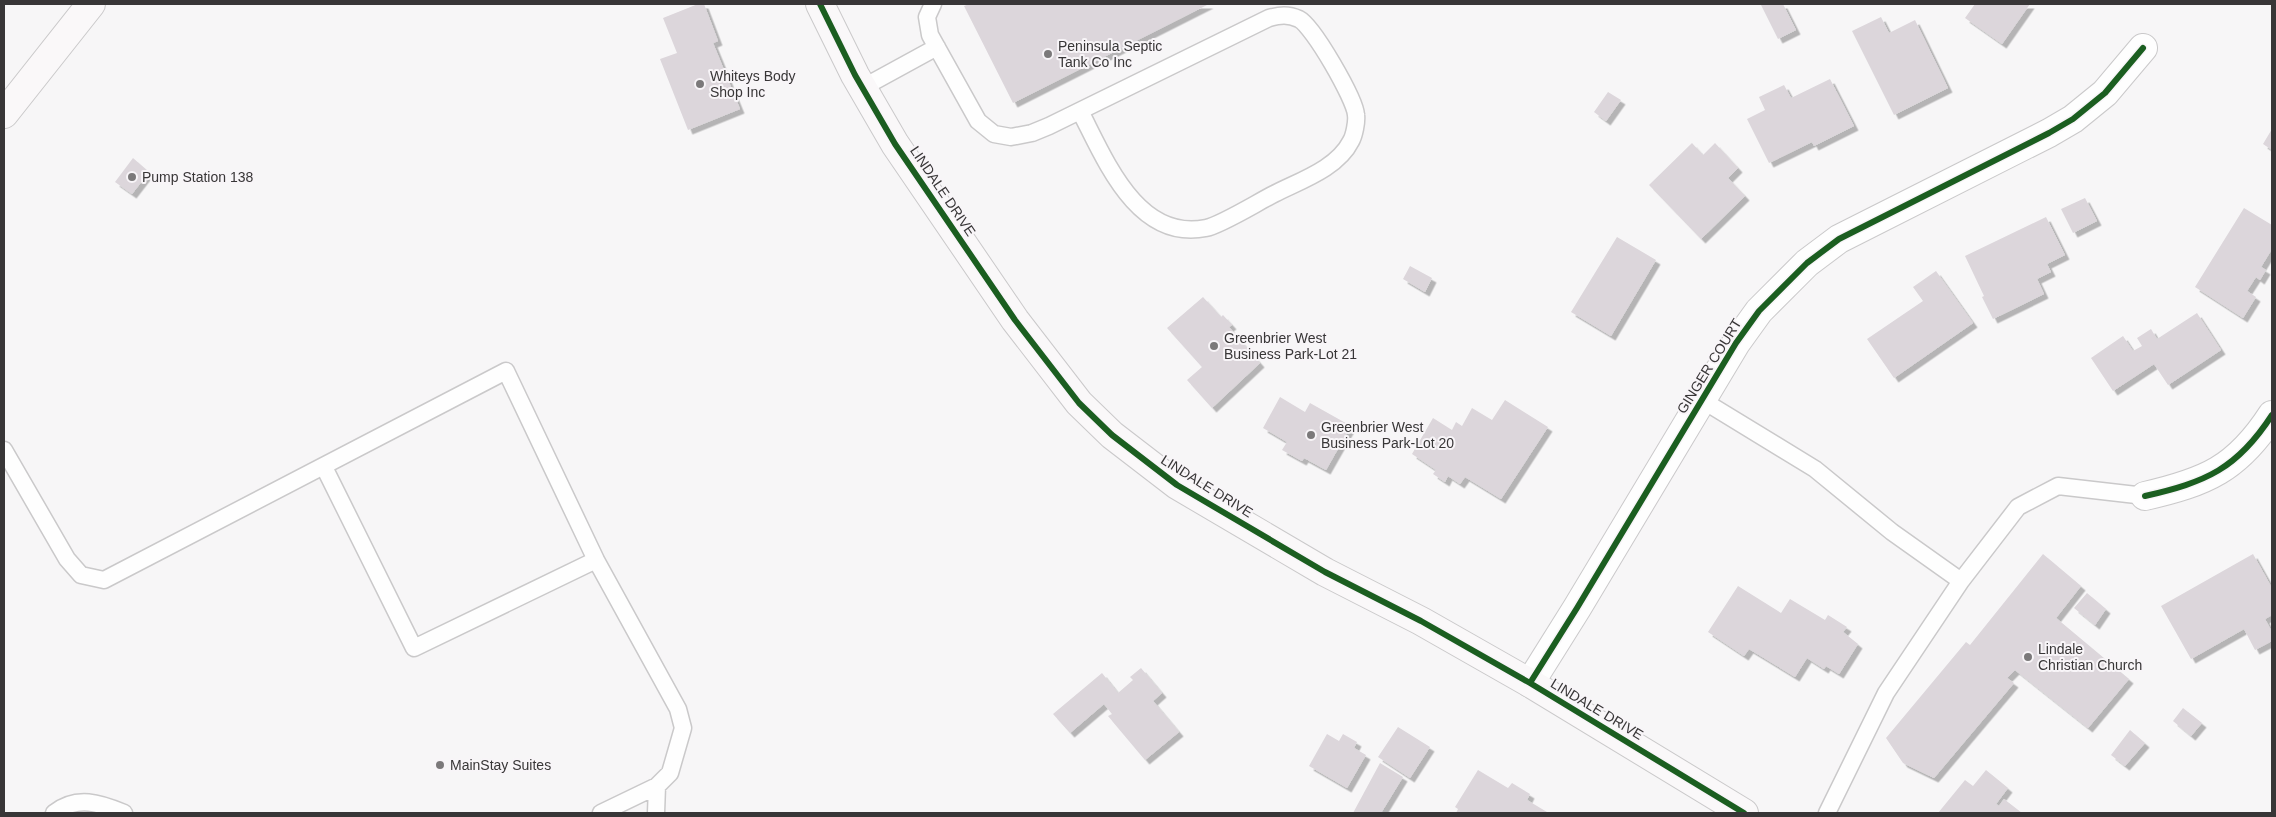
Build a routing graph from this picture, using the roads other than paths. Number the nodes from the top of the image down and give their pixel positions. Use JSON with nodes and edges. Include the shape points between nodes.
{"nodes":[{"id":1,"x":90,"y":4,"type":"edge"},
{"id":2,"x":820,"y":4,"type":"edge"},
{"id":3,"x":933,"y":4,"type":"edge"},
{"id":4,"x":937,"y":48,"type":"junction"},
{"id":5,"x":2143,"y":48,"type":"dead end"},
{"id":6,"x":862,"y":88,"type":"junction"},
{"id":7,"x":1080,"y":111,"type":"junction"},
{"id":8,"x":4,"y":114,"type":"edge"},
{"id":9,"x":1702,"y":400,"type":"junction"},
{"id":10,"x":2272,"y":415,"type":"edge"},
{"id":11,"x":4,"y":450,"type":"edge"},
{"id":12,"x":324,"y":466,"type":"junction"},
{"id":13,"x":2145,"y":496,"type":"joint"},
{"id":14,"x":596,"y":560,"type":"junction"},
{"id":15,"x":1961,"y":581,"type":"junction"},
{"id":16,"x":1530,"y":682,"type":"junction"},
{"id":17,"x":657,"y":786,"type":"junction"},
{"id":18,"x":54,"y":813,"type":"edge"},
{"id":19,"x":124,"y":813,"type":"edge"},
{"id":20,"x":601,"y":813,"type":"edge"},
{"id":21,"x":656,"y":813,"type":"edge"},
{"id":22,"x":1744,"y":813,"type":"edge"},
{"id":23,"x":1827,"y":813,"type":"edge"}],
"edges":[{"from":1,"to":8,"type":"street"},
{"from":2,"to":6,"type":"street","name":"LINDALE DRIVE"},
{"from":3,"to":4,"type":"lane","via":[[927,17],[930,35]]},
{"from":4,"to":6,"type":"lane"},
{"from":4,"to":7,"type":"lane","via":[[978,120],[994,134],[1032,133]]},
{"from":5,"to":9,"type":"street","name":"GINGER COURT","via":[[2105,93],[2073,119],[1864,225],[1807,263],[1759,311]]},
{"from":6,"to":16,"type":"street","name":"LINDALE DRIVE","via":[[895,144],[1015,320],[1079,403],[1112,436],[1177,485],[1325,572]]},
{"from":7,"to":7,"type":"lane","via":[[1269,18],[1285,14],[1300,20],[1314,32],[1350,96],[1356,116],[1352,141],[1323,169],[1207,228],[1180,230],[1138,206],[1118,182]]},
{"from":9,"to":15,"type":"lane","via":[[1815,469],[1892,532]]},
{"from":9,"to":16,"type":"street","name":"GINGER COURT"},
{"from":10,"to":13,"type":"street","via":[[2260,434],[2233,461],[2206,479]]},
{"from":11,"to":12,"type":"lane","via":[[67,559],[81,575],[104,580]]},
{"from":12,"to":14,"type":"lane","via":[[414,648]]},
{"from":12,"to":14,"type":"lane","via":[[506,371]]},
{"from":13,"to":15,"type":"lane","via":[[2058,486],[2018,508]]},
{"from":14,"to":17,"type":"lane","via":[[678,709],[683,728],[670,772]]},
{"from":15,"to":23,"type":"lane","via":[[1886,693]]},
{"from":16,"to":22,"type":"street","name":"LINDALE DRIVE"},
{"from":17,"to":20,"type":"lane"},
{"from":17,"to":21,"type":"lane"},
{"from":18,"to":19,"type":"lane","via":[[63,806],[81,801],[100,803]]}]}
